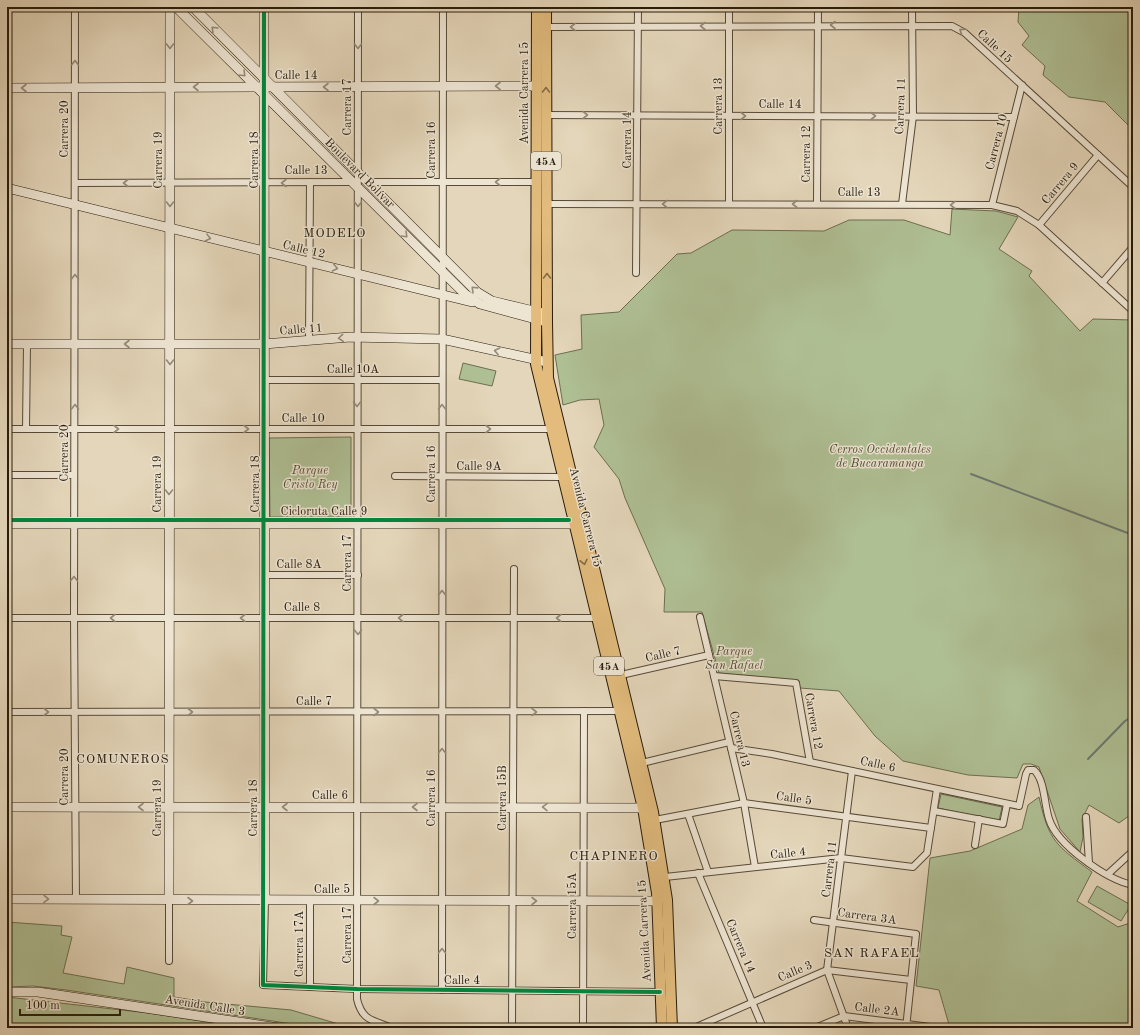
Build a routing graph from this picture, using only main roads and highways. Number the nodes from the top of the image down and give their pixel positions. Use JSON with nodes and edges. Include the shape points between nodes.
{"nodes":[{"id":1,"x":537,"y":7,"type":"edge"},
{"id":2,"x":546,"y":7,"type":"edge"},
{"id":3,"x":542,"y":27,"type":"junction"},
{"id":4,"x":580,"y":524,"type":"junction"},
{"id":5,"x":648,"y":808,"type":"junction"},
{"id":6,"x":662,"y":1028,"type":"edge"},
{"id":7,"x":672,"y":1028,"type":"edge"}],
"edges":[{"from":1,"to":3,"type":"main road","name":"Avenida Carrera 15","number":"45A"},
{"from":2,"to":3,"type":"main road","name":"Avenida Carrera 15","number":"45A"},
{"from":4,"to":3,"type":"main road","name":"Avenida Carrera 15","number":"45A","one_way":true,"via":[[547,362],[546,115]]},
{"from":3,"to":4,"type":"main road","name":"Avenida Carrera 15","number":"45A","via":[[537,86],[535,360],[563,477]]},
{"from":4,"to":5,"type":"main road","name":"Avenida Carrera 15","number":"45A","one_way":true,"via":[[620,712]]},
{"from":4,"to":5,"type":"main road","name":"Avenida Carrera 15","number":"45A","via":[[621,675],[642,763]]},
{"from":5,"to":6,"type":"main road","name":"Avenida Carrera 15","number":"45A","via":[[657,901]]},
{"from":5,"to":7,"type":"main road","name":"Avenida Carrera 15","number":"45A","via":[[655,820],[665,877]]}]}
